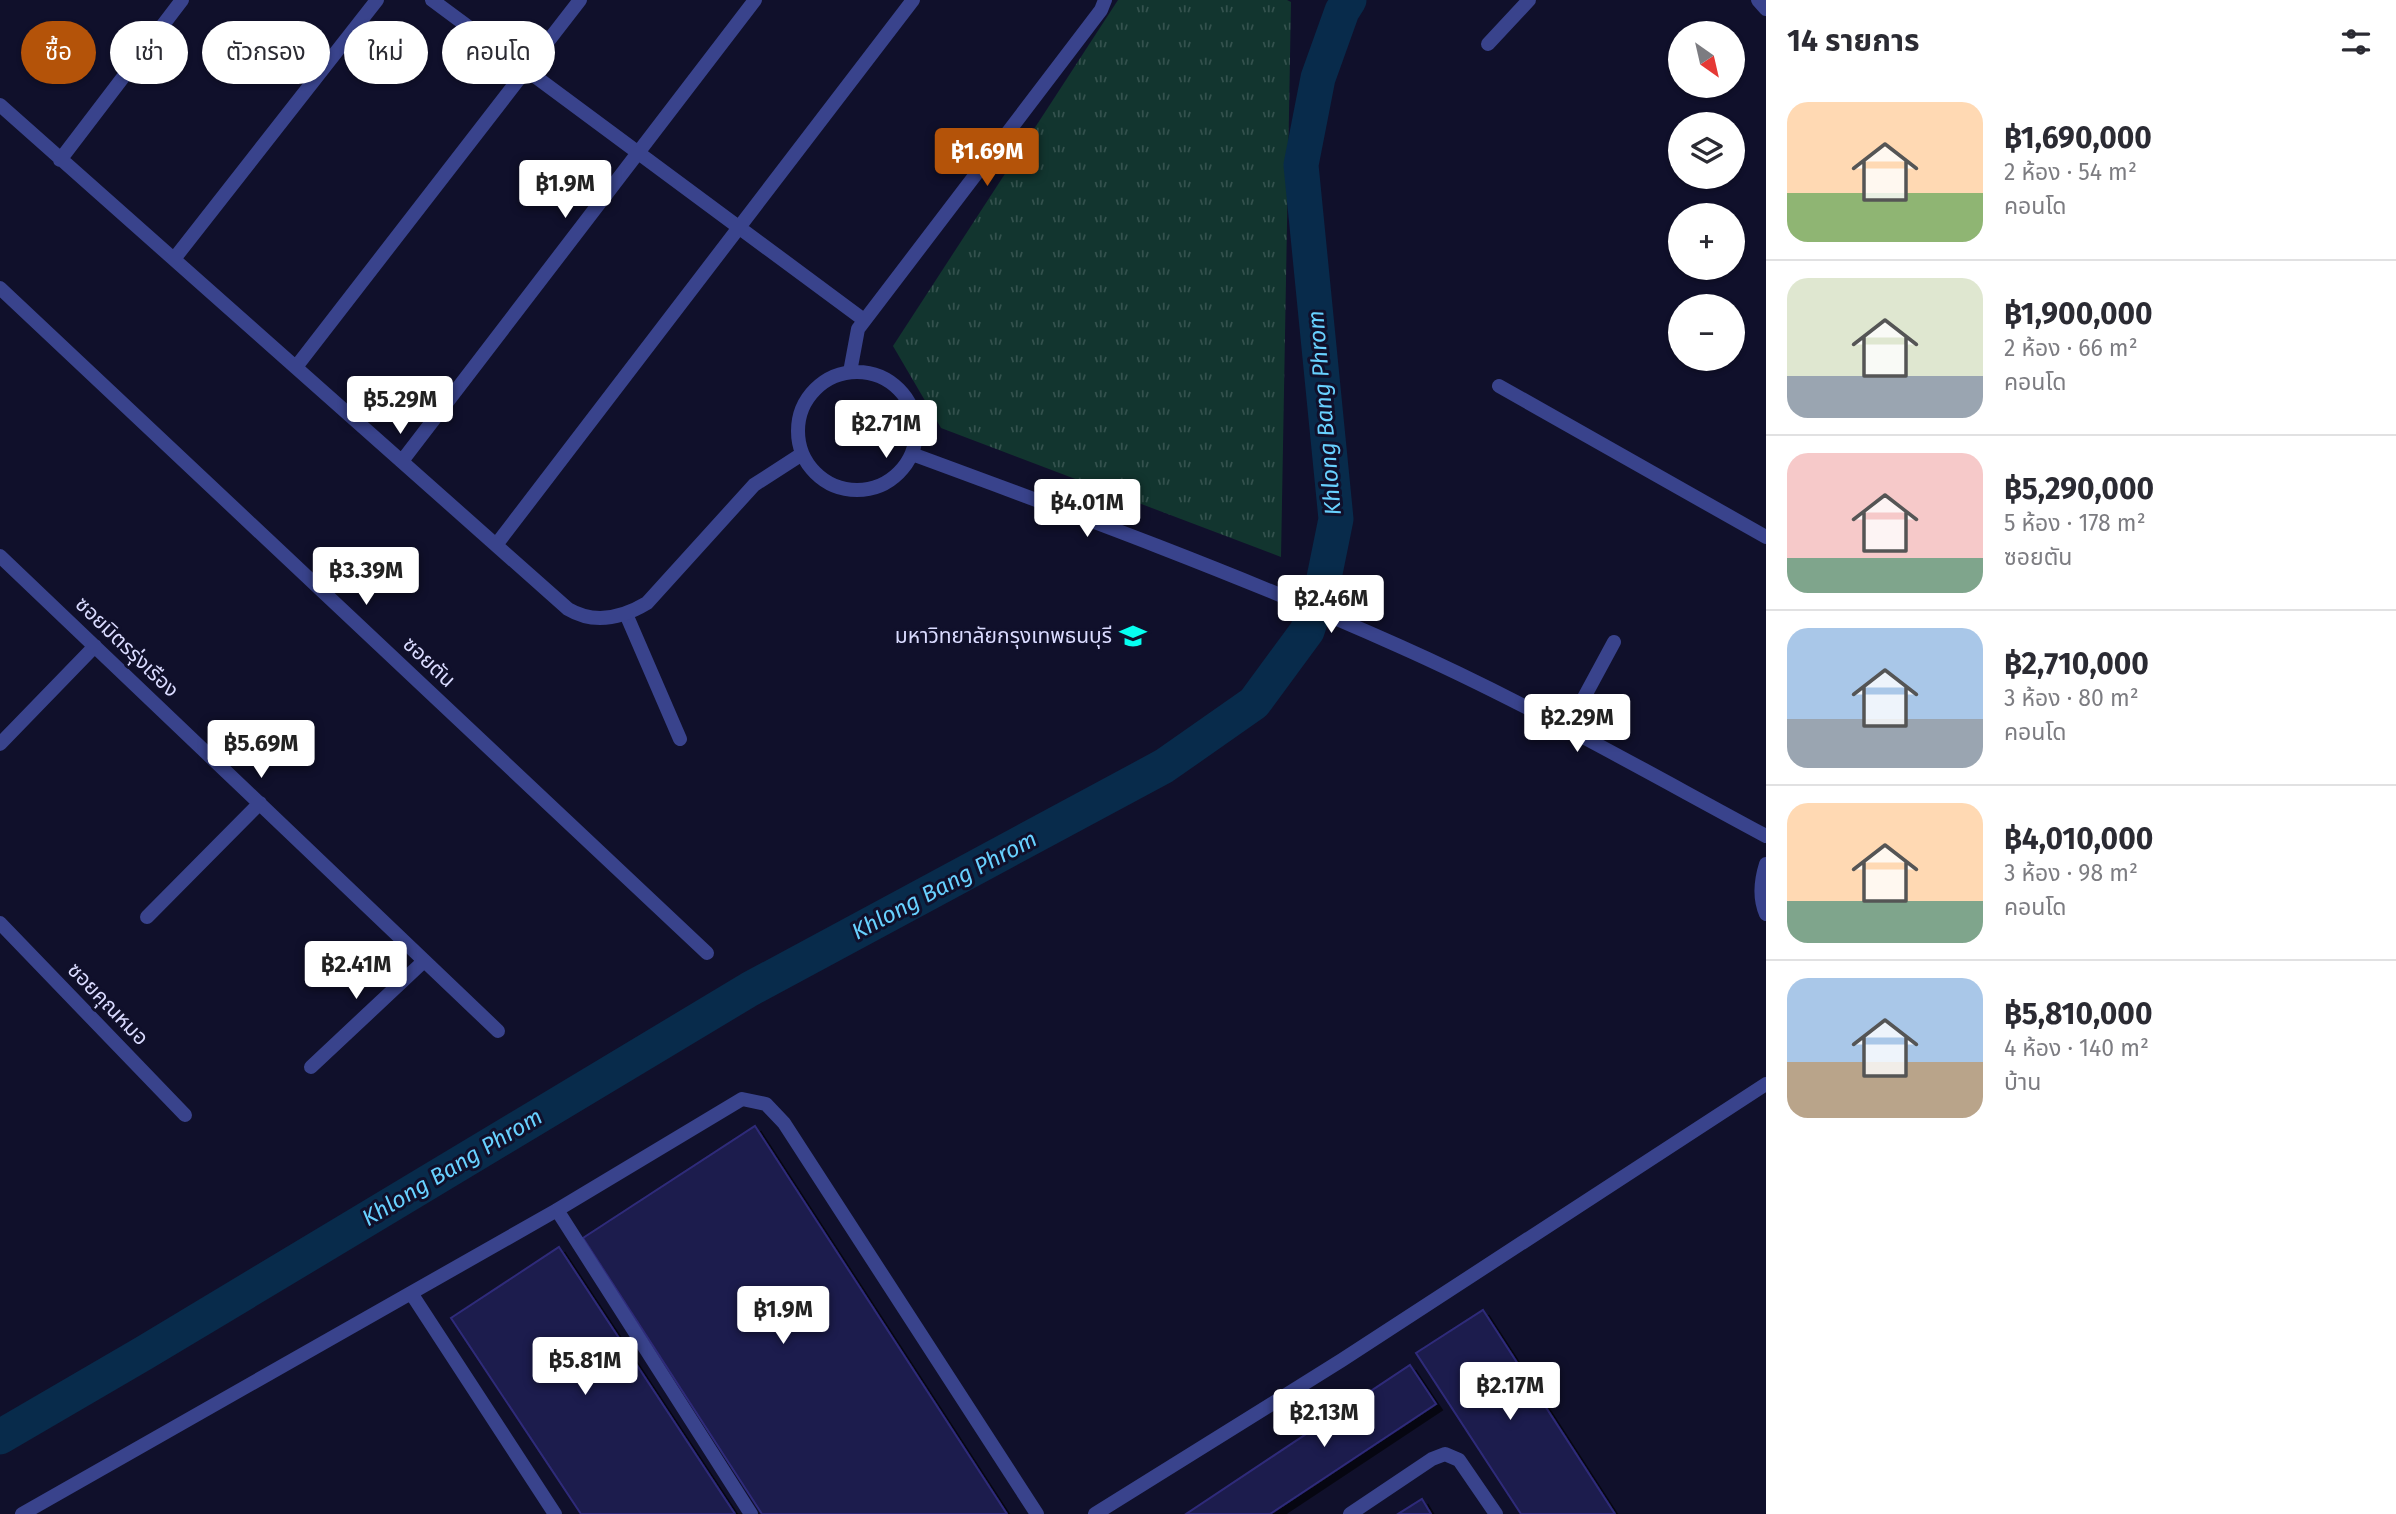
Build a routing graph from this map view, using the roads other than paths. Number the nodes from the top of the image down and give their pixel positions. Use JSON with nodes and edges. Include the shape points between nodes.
{"nodes":[{"id":1,"x":182,"y":0,"type":"edge"},
{"id":2,"x":377,"y":0,"type":"edge"},
{"id":3,"x":432,"y":0,"type":"edge"},
{"id":4,"x":580,"y":0,"type":"edge"},
{"id":5,"x":755,"y":0,"type":"edge"},
{"id":6,"x":913,"y":0,"type":"edge"},
{"id":7,"x":1105,"y":0,"type":"edge"},
{"id":8,"x":1529,"y":0,"type":"edge"},
{"id":9,"x":1758,"y":0,"type":"edge"},
{"id":10,"x":1766,"y":9,"type":"edge"},
{"id":11,"x":460,"y":21,"type":"edge"},
{"id":12,"x":555,"y":32,"type":"edge"},
{"id":13,"x":1488,"y":44,"type":"dead end"},
{"id":14,"x":515,"y":84,"type":"edge"},
{"id":15,"x":545,"y":84,"type":"edge"},
{"id":16,"x":0,"y":105,"type":"edge"},
{"id":17,"x":638,"y":153,"type":"junction"},
{"id":18,"x":60,"y":160,"type":"junction"},
{"id":19,"x":739,"y":227,"type":"junction"},
{"id":20,"x":174,"y":259,"type":"junction"},
{"id":21,"x":0,"y":288,"type":"edge"},
{"id":22,"x":864,"y":320,"type":"junction"},
{"id":23,"x":296,"y":367,"type":"junction"},
{"id":24,"x":850,"y":372,"type":"junction"},
{"id":25,"x":1499,"y":386,"type":"dead end"},
{"id":26,"x":803,"y":454,"type":"junction"},
{"id":27,"x":912,"y":454,"type":"junction"},
{"id":28,"x":402,"y":461,"type":"junction"},
{"id":29,"x":1766,"y":537,"type":"edge"},
{"id":30,"x":496,"y":545,"type":"junction"},
{"id":31,"x":0,"y":556,"type":"edge"},
{"id":32,"x":626,"y":614,"type":"junction"},
{"id":33,"x":1614,"y":642,"type":"dead end"},
{"id":34,"x":95,"y":646,"type":"junction"},
{"id":35,"x":1567,"y":729,"type":"junction"},
{"id":36,"x":680,"y":739,"type":"dead end"},
{"id":37,"x":0,"y":744,"type":"edge"},
{"id":38,"x":260,"y":803,"type":"junction"},
{"id":39,"x":1766,"y":836,"type":"edge"},
{"id":40,"x":1766,"y":864,"type":"edge"},
{"id":41,"x":1766,"y":914,"type":"edge"},
{"id":42,"x":147,"y":917,"type":"dead end"},
{"id":43,"x":0,"y":923,"type":"edge"},
{"id":44,"x":707,"y":953,"type":"dead end"},
{"id":45,"x":424,"y":961,"type":"junction"},
{"id":46,"x":498,"y":1031,"type":"dead end"},
{"id":47,"x":311,"y":1067,"type":"dead end"},
{"id":48,"x":1766,"y":1084,"type":"edge"},
{"id":49,"x":185,"y":1115,"type":"dead end"},
{"id":50,"x":557,"y":1210,"type":"junction"},
{"id":51,"x":411,"y":1293,"type":"junction"},
{"id":52,"x":22,"y":1514,"type":"edge"},
{"id":53,"x":555,"y":1514,"type":"edge"},
{"id":54,"x":751,"y":1514,"type":"edge"},
{"id":55,"x":1037,"y":1514,"type":"edge"},
{"id":56,"x":1095,"y":1514,"type":"edge"},
{"id":57,"x":1350,"y":1514,"type":"edge"},
{"id":58,"x":1496,"y":1514,"type":"edge"}],
"edges":[{"from":1,"to":18,"type":"street"},
{"from":2,"to":20,"type":"street"},
{"from":3,"to":11,"type":"street"},
{"from":4,"to":12,"type":"street"},
{"from":5,"to":17,"type":"street"},
{"from":6,"to":19,"type":"street"},
{"from":7,"to":22,"type":"street"},
{"from":8,"to":13,"type":"street"},
{"from":9,"to":10,"type":"street"},
{"from":14,"to":23,"type":"street"},
{"from":15,"to":17,"type":"street"},
{"from":16,"to":18,"type":"street"},
{"from":17,"to":19,"type":"street"},
{"from":17,"to":28,"type":"street"},
{"from":18,"to":20,"type":"street"},
{"from":19,"to":22,"type":"street"},
{"from":19,"to":30,"type":"street"},
{"from":20,"to":23,"type":"street"},
{"from":21,"to":44,"type":"street","name":"ซอยตัน"},
{"from":22,"to":24,"type":"street","via":[[855,336]]},
{"from":23,"to":28,"type":"street"},
{"from":24,"to":26,"type":"street","via":[[831,377],[803,404],[797,423]]},
{"from":24,"to":27,"type":"street","via":[[869,372],[903,392],[917,428]]},
{"from":25,"to":29,"type":"street"},
{"from":26,"to":27,"type":"street","via":[[818,477],[854,491],[891,479]]},
{"from":26,"to":32,"type":"street","via":[[754,485],[655,595]]},
{"from":27,"to":35,"type":"street","via":[[1274,591],[1402,647]]},
{"from":28,"to":30,"type":"street"},
{"from":30,"to":32,"type":"street","via":[[578,615],[602,619]]},
{"from":31,"to":34,"type":"street","name":"ซอยมิตรรุ่งเรือง"},
{"from":32,"to":36,"type":"street"},
{"from":33,"to":35,"type":"street"},
{"from":34,"to":37,"type":"street"},
{"from":34,"to":38,"type":"street","name":"ซอยมิตรรุ่งเรือง"},
{"from":35,"to":39,"type":"street"},
{"from":38,"to":42,"type":"street"},
{"from":38,"to":45,"type":"street","name":"ซอยมิตรรุ่งเรือง"},
{"from":40,"to":41,"type":"street","via":[[1761,880]]},
{"from":43,"to":49,"type":"street","name":"ซอยคุณหมอ"},
{"from":45,"to":46,"type":"street","name":"ซอยมิตรรุ่งเรือง"},
{"from":45,"to":47,"type":"street"},
{"from":48,"to":56,"type":"street","via":[[1342,1360]]},
{"from":50,"to":51,"type":"street"},
{"from":50,"to":54,"type":"street"},
{"from":50,"to":55,"type":"street","via":[[742,1099],[766,1104],[784,1123]]},
{"from":51,"to":52,"type":"street"},
{"from":51,"to":53,"type":"street"},
{"from":57,"to":58,"type":"street","via":[[1445,1454],[1459,1460]]}]}
